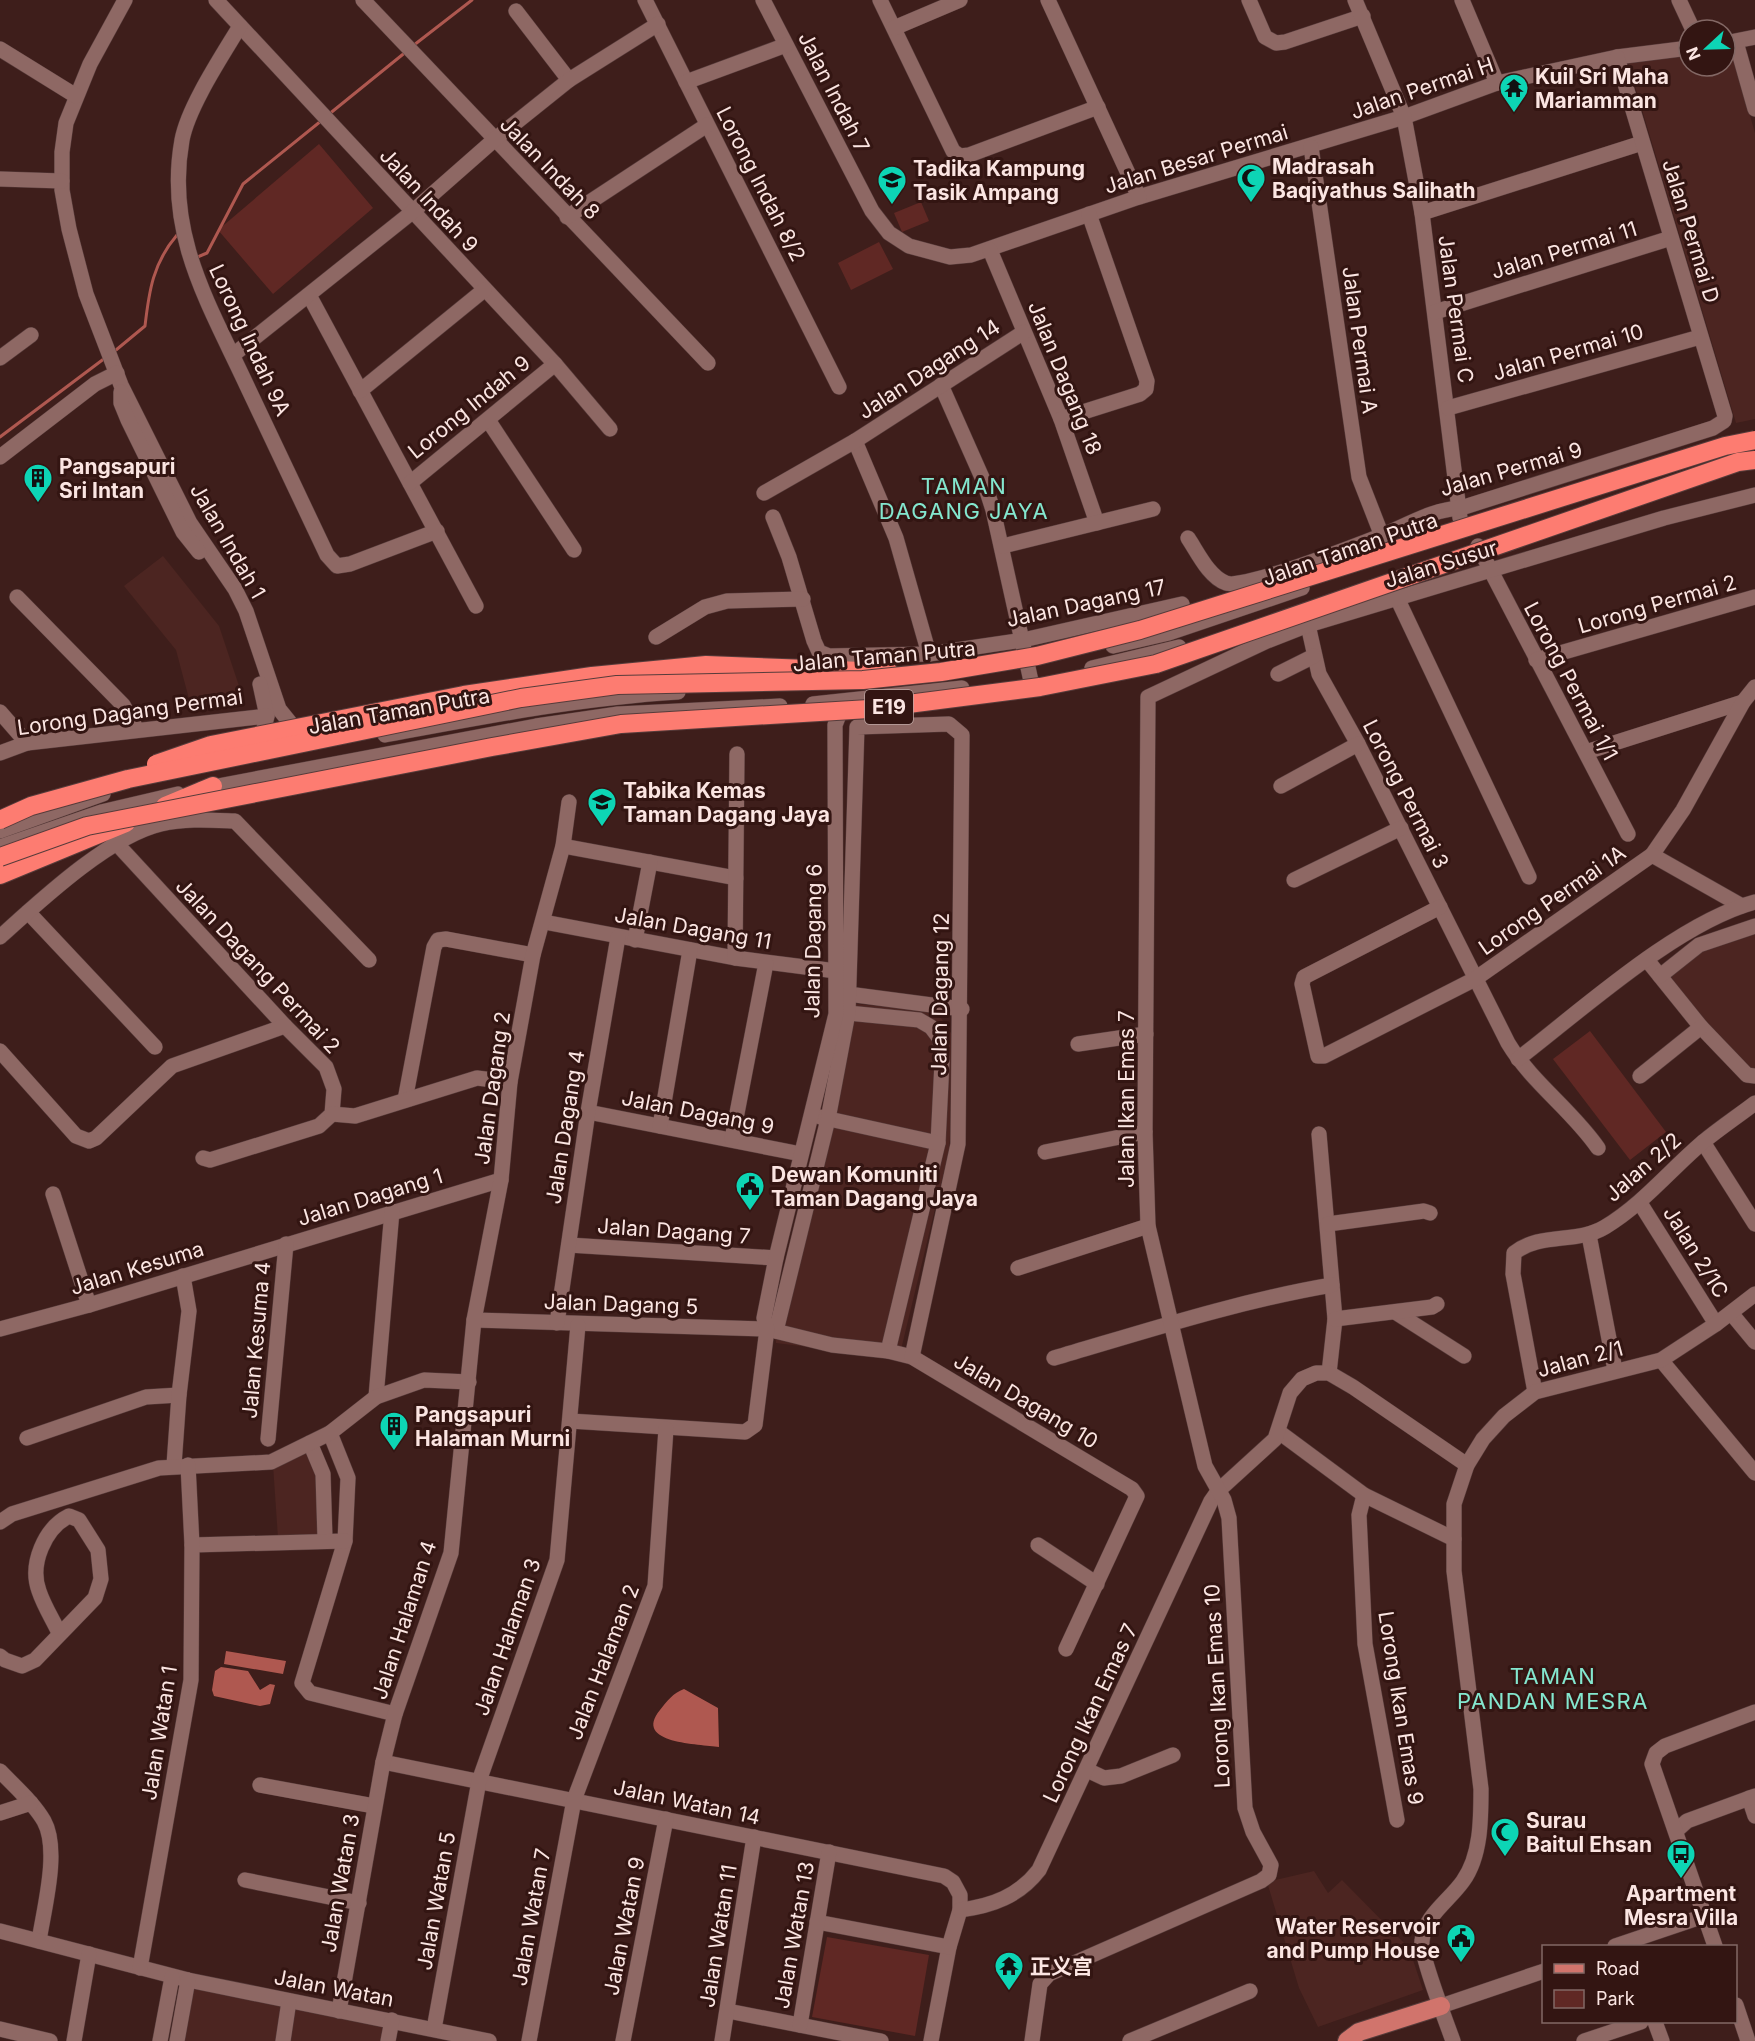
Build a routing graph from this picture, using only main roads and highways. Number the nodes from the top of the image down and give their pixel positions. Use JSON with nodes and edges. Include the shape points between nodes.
{"nodes":[{"id":1,"x":1755,"y":440,"type":"edge"},
{"id":2,"x":1755,"y":460,"type":"edge"},
{"id":3,"x":759,"y":667,"type":"junction"},
{"id":4,"x":941,"y":673,"type":"road end"},
{"id":5,"x":616,"y":696,"type":"road end"},
{"id":6,"x":128,"y":779,"type":"junction"},
{"id":7,"x":213,"y":786,"type":"road end"},
{"id":8,"x":0,"y":820,"type":"edge"},
{"id":9,"x":4,"y":867,"type":"edge"},
{"id":10,"x":1441,"y":2006,"type":"road end"},
{"id":11,"x":1347,"y":2041,"type":"edge"}],
"edges":[{"from":1,"to":6,"type":"highway","number":"E19","bridge":true,"via":[[1725,446],[1140,630],[1036,656],[863,680],[617,685],[521,698]]},
{"from":2,"to":9,"type":"highway","number":"E19","bridge":true,"via":[[1738,462],[1156,664],[1040,687],[868,709],[621,724],[87,826]]},
{"from":3,"to":4,"type":"highway"},
{"from":3,"to":5,"type":"highway","via":[[680,676]]},
{"from":3,"to":6,"type":"highway","bridge":true,"via":[[683,667],[464,695],[211,744],[161,761]]},
{"from":6,"to":8,"type":"highway","number":"E19","bridge":true,"via":[[31,806]]},
{"from":7,"to":9,"type":"highway"},
{"from":10,"to":11,"type":"main road","via":[[1359,2032]]}]}
